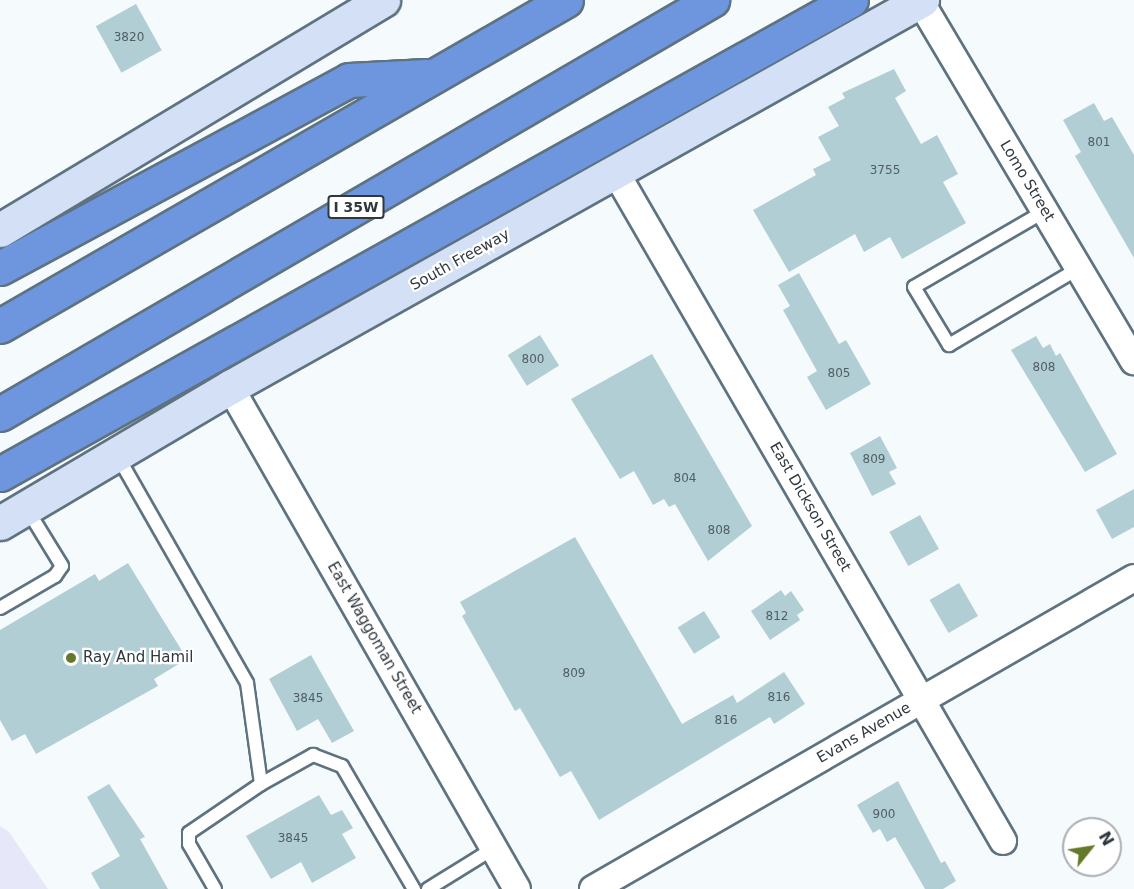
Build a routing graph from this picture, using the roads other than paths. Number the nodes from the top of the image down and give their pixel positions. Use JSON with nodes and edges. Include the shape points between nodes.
{"nodes":[{"id":1,"x":383,"y":0,"type":"edge"},
{"id":2,"x":566,"y":0,"type":"edge"},
{"id":3,"x":712,"y":0,"type":"edge"},
{"id":4,"x":851,"y":0,"type":"edge"},
{"id":5,"x":921,"y":0,"type":"edge"},
{"id":6,"x":434,"y":75,"type":"junction"},
{"id":7,"x":616,"y":173,"type":"junction"},
{"id":8,"x":1045,"y":210,"type":"junction"},
{"id":9,"x":0,"y":230,"type":"edge"},
{"id":10,"x":0,"y":268,"type":"edge"},
{"id":11,"x":1079,"y":268,"type":"junction"},
{"id":12,"x":0,"y":326,"type":"edge"},
{"id":13,"x":1134,"y":361,"type":"edge"},
{"id":14,"x":230,"y":387,"type":"junction"},
{"id":15,"x":0,"y":414,"type":"edge"},
{"id":16,"x":116,"y":454,"type":"junction"},
{"id":17,"x":0,"y":474,"type":"edge"},
{"id":18,"x":13,"y":515,"type":"edge"},
{"id":19,"x":1134,"y":578,"type":"edge"},
{"id":20,"x":0,"y":608,"type":"edge"},
{"id":21,"x":922,"y":700,"type":"junction"},
{"id":22,"x":261,"y":784,"type":"junction"},
{"id":23,"x":1003,"y":841,"type":"dead end"},
{"id":24,"x":494,"y":848,"type":"junction"},
{"id":25,"x":215,"y":889,"type":"edge"},
{"id":26,"x":414,"y":889,"type":"edge"},
{"id":27,"x":428,"y":889,"type":"edge"},
{"id":28,"x":517,"y":889,"type":"edge"},
{"id":29,"x":593,"y":889,"type":"edge"}],
"edges":[{"from":1,"to":9,"type":"main road"},
{"from":2,"to":6,"type":"highway"},
{"from":3,"to":15,"type":"highway","number":"I 35W"},
{"from":4,"to":17,"type":"highway"},
{"from":5,"to":7,"type":"main road","name":"South Freeway"},
{"from":5,"to":8,"type":"street","name":"Lomo Street"},
{"from":6,"to":10,"type":"highway","via":[[349,80]]},
{"from":6,"to":12,"type":"highway"},
{"from":7,"to":14,"type":"main road","name":"South Freeway"},
{"from":7,"to":21,"type":"street","name":"East Dickson Street"},
{"from":8,"to":11,"type":"street","name":"Lomo Street"},
{"from":8,"to":11,"type":"lane","via":[[914,287],[949,345]]},
{"from":11,"to":13,"type":"street","name":"Lomo Street"},
{"from":14,"to":16,"type":"main road","name":"South Freeway"},
{"from":14,"to":24,"type":"street","name":"East Waggoman Street"},
{"from":16,"to":18,"type":"main road","name":"South Freeway"},
{"from":16,"to":22,"type":"lane","via":[[247,683]]},
{"from":18,"to":20,"type":"lane","via":[[62,566],[55,576]]},
{"from":19,"to":21,"type":"street","name":"Evans Avenue"},
{"from":21,"to":23,"type":"street","name":"East Dickson Street"},
{"from":21,"to":29,"type":"street","name":"Evans Avenue"},
{"from":22,"to":25,"type":"lane","via":[[189,833],[189,844]]},
{"from":22,"to":26,"type":"lane","via":[[313,755],[342,766]]},
{"from":24,"to":27,"type":"lane"},
{"from":24,"to":28,"type":"street","name":"East Waggoman Street"}]}
